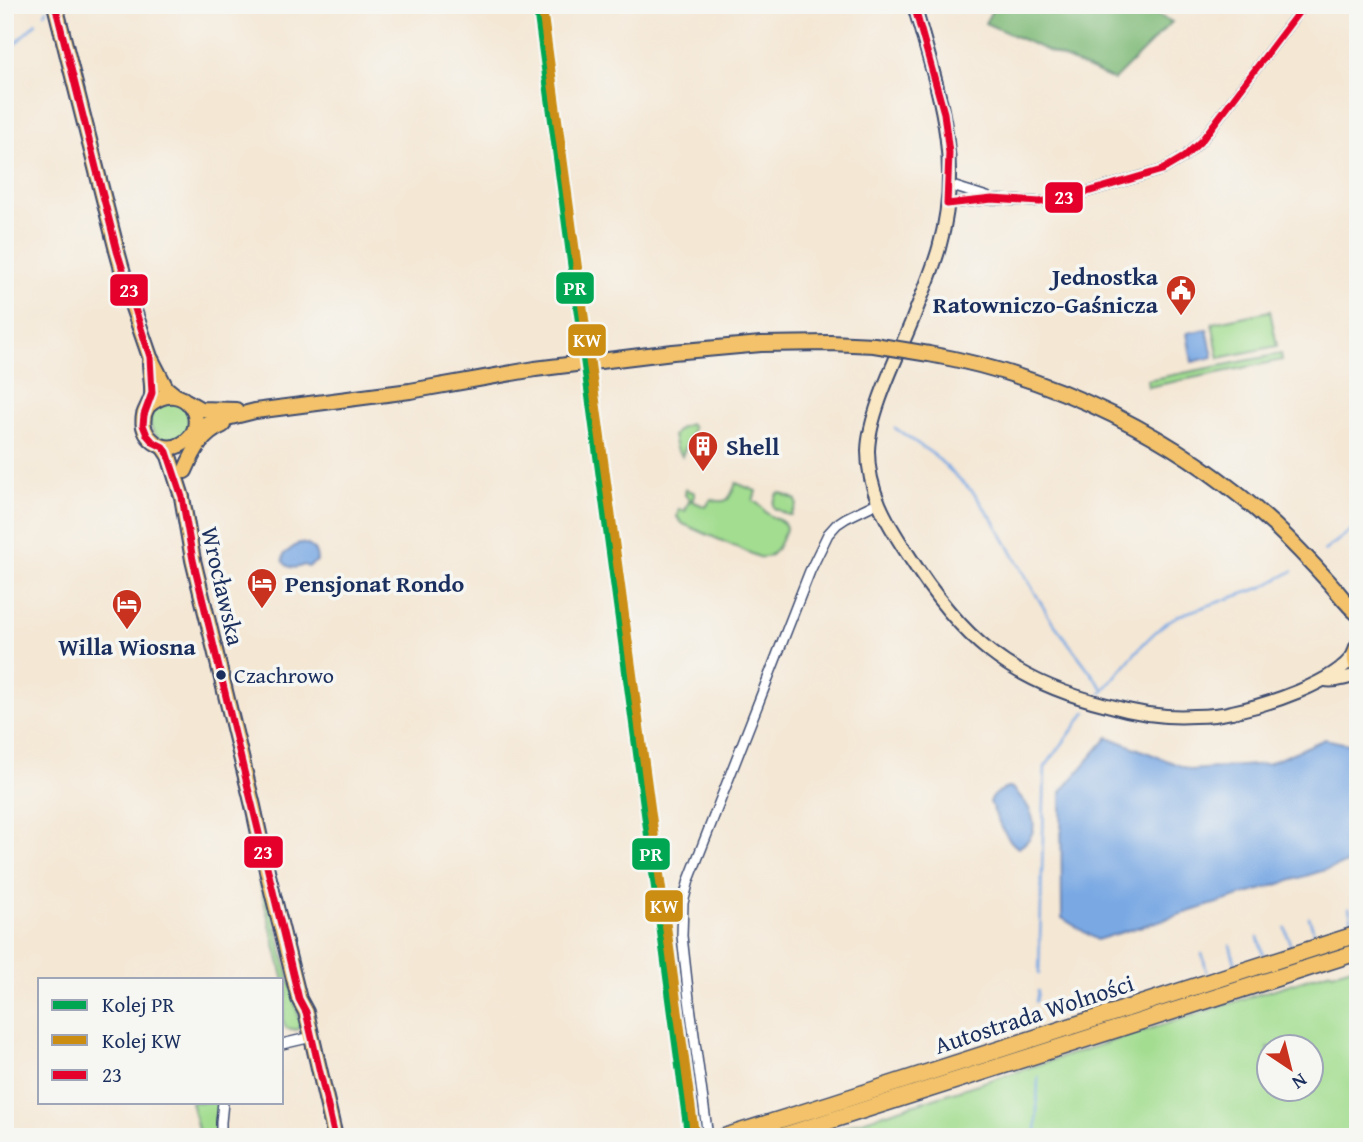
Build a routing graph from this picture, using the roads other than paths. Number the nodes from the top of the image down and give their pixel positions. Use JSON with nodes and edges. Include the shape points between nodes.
{"nodes":[{"id":1,"x":55,"y":5,"type":"edge"},
{"id":2,"x":914,"y":5,"type":"edge"},
{"id":3,"x":1304,"y":5,"type":"edge"},
{"id":4,"x":949,"y":184,"type":"junction"},
{"id":5,"x":992,"y":199,"type":"junction"},
{"id":6,"x":947,"y":204,"type":"junction"},
{"id":7,"x":150,"y":357,"type":"junction"},
{"id":8,"x":182,"y":399,"type":"junction"},
{"id":9,"x":148,"y":406,"type":"junction"},
{"id":10,"x":255,"y":411,"type":"junction"},
{"id":11,"x":190,"y":438,"type":"junction"},
{"id":12,"x":163,"y":447,"type":"junction"},
{"id":13,"x":186,"y":471,"type":"junction"},
{"id":14,"x":182,"y":496,"type":"junction"},
{"id":15,"x":877,"y":503,"type":"junction"},
{"id":16,"x":1355,"y":611,"type":"edge"},
{"id":17,"x":1358,"y":626,"type":"edge"},
{"id":18,"x":1356,"y":649,"type":"edge"},
{"id":19,"x":1358,"y":674,"type":"edge"},
{"id":20,"x":1325,"y":680,"type":"junction"},
{"id":21,"x":1358,"y":934,"type":"edge"},
{"id":22,"x":1358,"y":952,"type":"edge"},
{"id":23,"x":312,"y":1037,"type":"junction"},
{"id":24,"x":284,"y":1044,"type":"edge"},
{"id":25,"x":223,"y":1104,"type":"edge"},
{"id":26,"x":221,"y":1137,"type":"edge"},
{"id":27,"x":335,"y":1137,"type":"edge"},
{"id":28,"x":708,"y":1137,"type":"edge"},
{"id":29,"x":724,"y":1137,"type":"edge"},
{"id":30,"x":779,"y":1137,"type":"edge"}],
"edges":[{"from":1,"to":7,"type":"main road","via":[[117,251]]},
{"from":2,"to":4,"type":"street","via":[[944,113]]},
{"from":3,"to":5,"type":"street","via":[[1194,149],[1173,165],[1058,199]]},
{"from":4,"to":5,"type":"street"},
{"from":4,"to":6,"type":"street"},
{"from":5,"to":6,"type":"street"},
{"from":6,"to":15,"type":"street","via":[[938,250],[874,416],[868,451]]},
{"from":7,"to":8,"type":"main road","via":[[166,388]]},
{"from":7,"to":9,"type":"main road"},
{"from":8,"to":9,"type":"main road","via":[[165,396]]},
{"from":8,"to":10,"type":"main road","via":[[200,409]]},
{"from":8,"to":11,"type":"main road","via":[[196,420]]},
{"from":9,"to":12,"type":"main road","via":[[144,415],[147,435]]},
{"from":10,"to":11,"type":"main road","via":[[207,423]]},
{"from":10,"to":13,"type":"main road","via":[[208,433]]},
{"from":10,"to":16,"type":"main road","bridge":true,"via":[[410,391],[502,373],[700,349],[830,343],[929,354],[987,367],[1064,393],[1161,441],[1259,512]]},
{"from":11,"to":12,"type":"main road","via":[[177,447]]},
{"from":11,"to":13,"type":"main road","name":"Wrocławska","via":[[184,449]]},
{"from":12,"to":14,"type":"main road","name":"Wrocławska"},
{"from":13,"to":14,"type":"main road","name":"Wrocławska"},
{"from":14,"to":23,"type":"main road","name":"Wrocławska","via":[[193,560],[253,806],[295,943]]},
{"from":15,"to":20,"type":"street","via":[[928,586],[958,623],[1000,659],[1052,689],[1114,707],[1190,717],[1254,707]]},
{"from":15,"to":28,"type":"street","via":[[846,517],[828,534],[683,903],[684,965]]},
{"from":16,"to":17,"type":"main road"},
{"from":18,"to":19,"type":"main road"},
{"from":18,"to":20,"type":"street","via":[[1346,664]]},
{"from":19,"to":20,"type":"street"},
{"from":21,"to":29,"type":"highway","name":"Autostrada Wolności"},
{"from":22,"to":30,"type":"highway","name":"Autostrada Wolności"},
{"from":23,"to":24,"type":"street"},
{"from":23,"to":27,"type":"main road","name":"Wrocławska"},
{"from":25,"to":26,"type":"street"}]}
